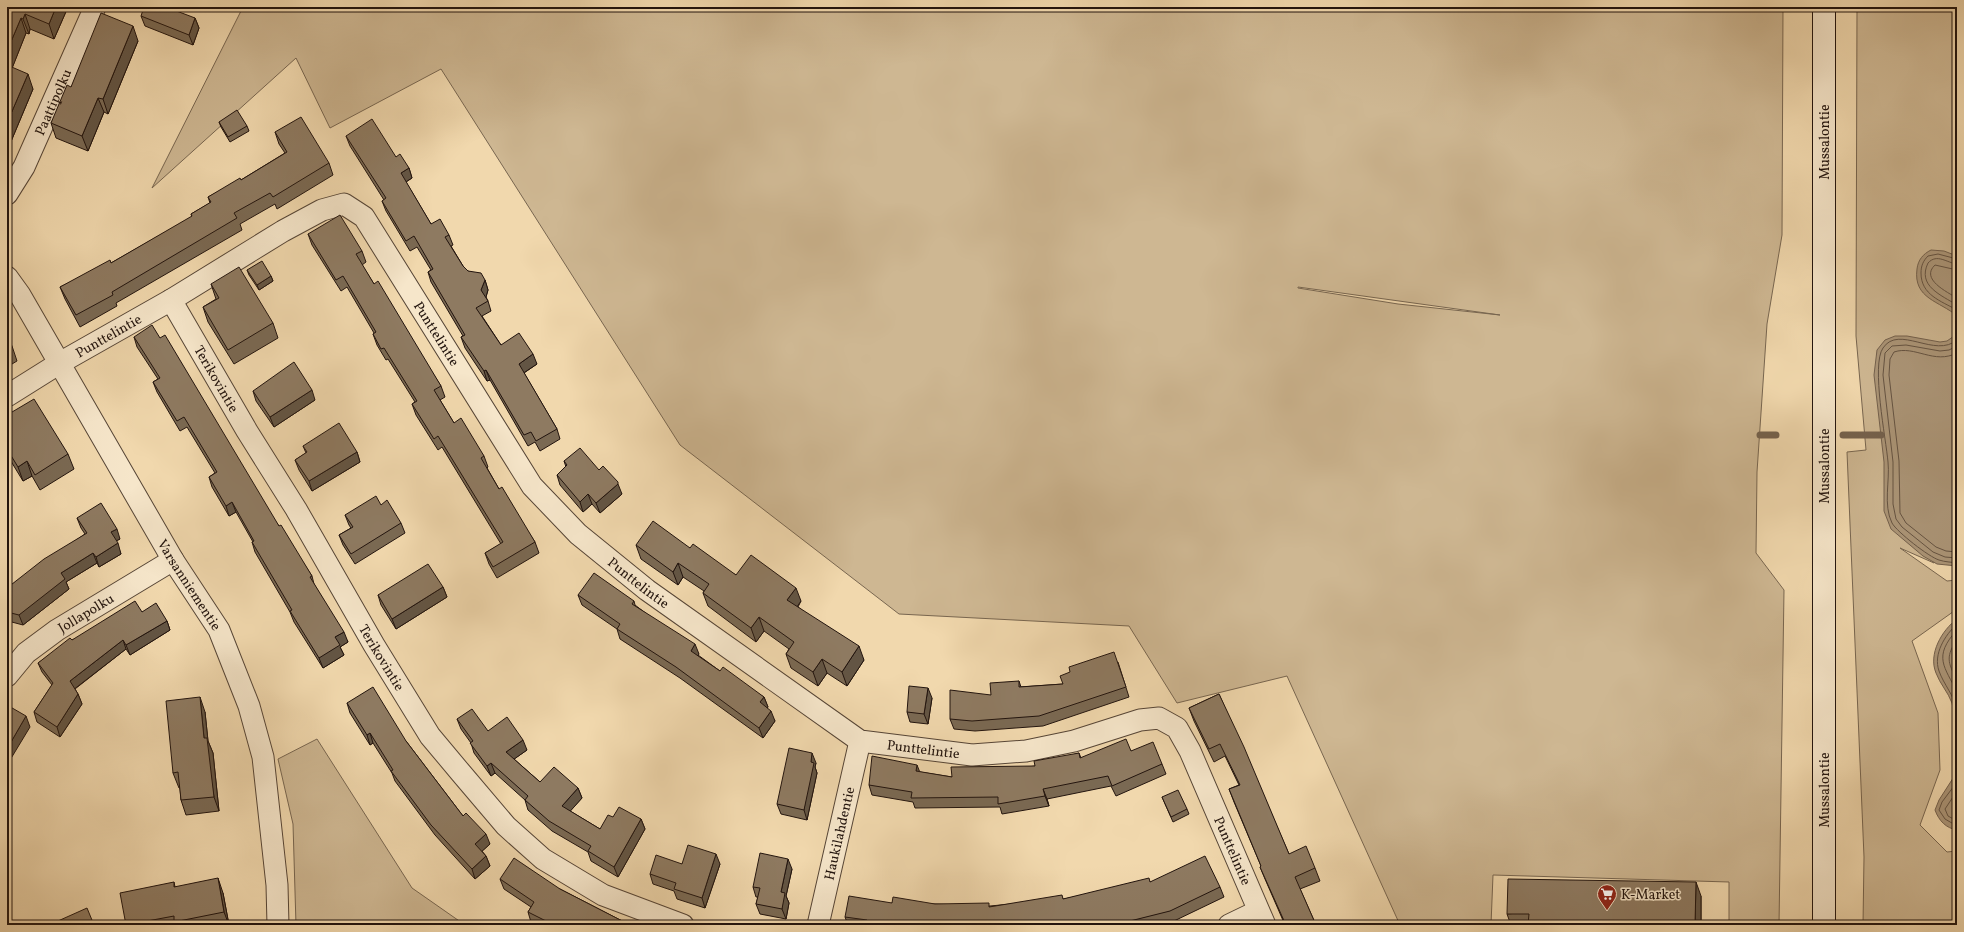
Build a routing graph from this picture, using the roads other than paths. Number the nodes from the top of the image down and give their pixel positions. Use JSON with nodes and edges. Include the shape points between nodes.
{"nodes":[{"id":1,"x":95,"y":7,"type":"edge"},
{"id":2,"x":1824,"y":7,"type":"edge"},
{"id":3,"x":7,"y":194,"type":"edge"},
{"id":4,"x":7,"y":277,"type":"edge"},
{"id":5,"x":171,"y":300,"type":"junction"},
{"id":6,"x":58,"y":364,"type":"junction"},
{"id":7,"x":7,"y":396,"type":"edge"},
{"id":8,"x":173,"y":560,"type":"junction"},
{"id":9,"x":7,"y":676,"type":"edge"},
{"id":10,"x":860,"y":741,"type":"junction"},
{"id":11,"x":1261,"y":918,"type":"edge"},
{"id":12,"x":278,"y":925,"type":"edge"},
{"id":13,"x":683,"y":925,"type":"edge"},
{"id":14,"x":818,"y":925,"type":"edge"},
{"id":15,"x":1229,"y":925,"type":"edge"},
{"id":16,"x":1824,"y":925,"type":"edge"}],
"edges":[{"from":1,"to":3,"type":"street","name":"Paattipolku","via":[[24,167]]},
{"from":2,"to":16,"type":"main road","name":"Mussalontie"},
{"from":4,"to":6,"type":"street","name":"Varsanniementie","via":[[20,295]]},
{"from":5,"to":6,"type":"street","name":"Punttelintie"},
{"from":5,"to":10,"type":"street","name":"Punttelintie","via":[[322,210],[344,204],[351,208],[364,217],[532,486],[553,508],[578,534],[647,590]]},
{"from":5,"to":13,"type":"street","name":"Terikovintie","via":[[374,645],[430,736],[456,768],[506,826],[543,859],[603,895]]},
{"from":6,"to":7,"type":"street","name":"Punttelintie"},
{"from":6,"to":8,"type":"street","name":"Varsanniementie"},
{"from":8,"to":9,"type":"street","name":"Jollapolku","via":[[57,630],[26,654]]},
{"from":8,"to":12,"type":"street","name":"Varsanniementie","via":[[219,630],[250,706],[263,757],[277,885]]},
{"from":10,"to":11,"type":"street","name":"Punttelintie","via":[[972,755],[1026,751],[1074,741],[1140,720],[1159,718],[1177,728],[1190,752]]},
{"from":10,"to":14,"type":"street","name":"Haukilahdentie"},
{"from":11,"to":15,"type":"street"}]}
